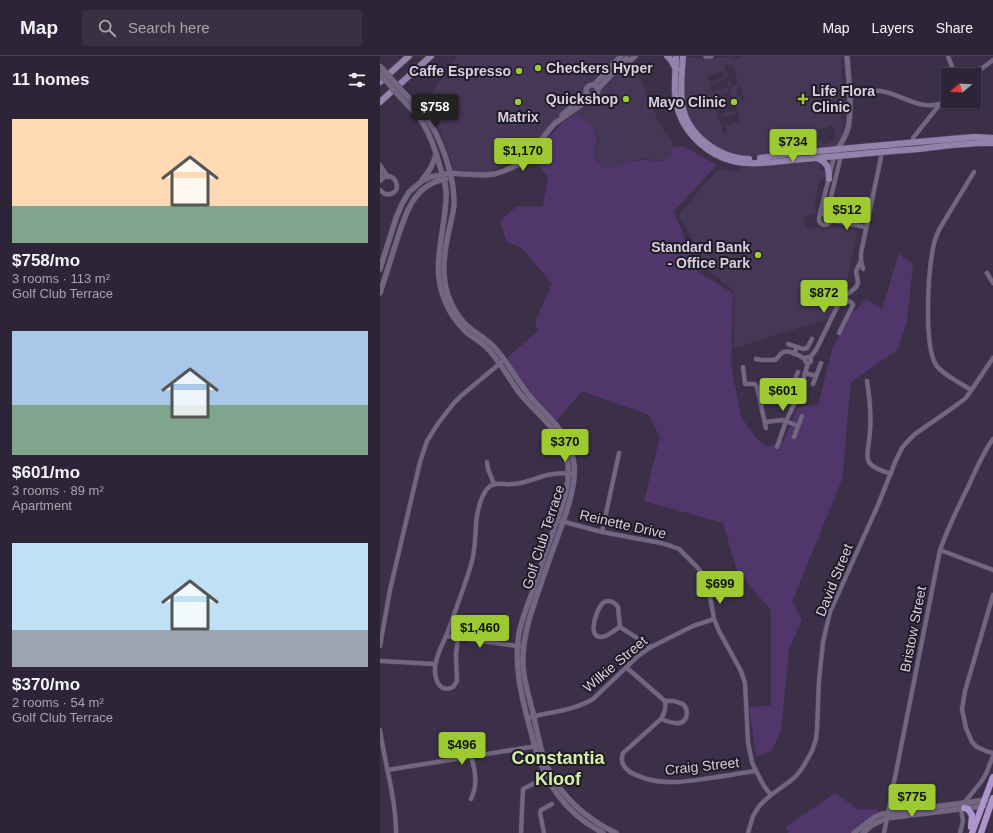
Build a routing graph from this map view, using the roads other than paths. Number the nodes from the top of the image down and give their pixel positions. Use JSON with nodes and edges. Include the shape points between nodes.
{"nodes":[{"id":1,"x":409,"y":56,"type":"edge"},
{"id":2,"x":431,"y":56,"type":"edge"},
{"id":3,"x":634,"y":56,"type":"edge"},
{"id":4,"x":667,"y":56,"type":"edge"},
{"id":5,"x":676,"y":56,"type":"edge"},
{"id":6,"x":683,"y":56,"type":"edge"},
{"id":7,"x":706,"y":56,"type":"edge"},
{"id":8,"x":711,"y":56,"type":"edge"},
{"id":9,"x":847,"y":56,"type":"edge"},
{"id":10,"x":948,"y":56,"type":"edge"},
{"id":11,"x":624,"y":57,"type":"edge"},
{"id":12,"x":993,"y":60,"type":"edge"},
{"id":13,"x":380,"y":66,"type":"edge"},
{"id":14,"x":952,"y":68,"type":"edge"},
{"id":15,"x":676,"y":69,"type":"junction"},
{"id":16,"x":981,"y":69,"type":"edge"},
{"id":17,"x":380,"y":74,"type":"edge"},
{"id":18,"x":380,"y":82,"type":"edge"},
{"id":19,"x":594,"y":85,"type":"junction"},
{"id":20,"x":598,"y":89,"type":"junction"},
{"id":21,"x":587,"y":93,"type":"junction"},
{"id":22,"x":850,"y":94,"type":"junction"},
{"id":23,"x":403,"y":96,"type":"junction"},
{"id":24,"x":592,"y":97,"type":"junction"},
{"id":25,"x":380,"y":102,"type":"edge"},
{"id":26,"x":939,"y":104,"type":"joint"},
{"id":27,"x":560,"y":119,"type":"junction"},
{"id":28,"x":913,"y":138,"type":"dead end"},
{"id":29,"x":993,"y":138,"type":"edge"},
{"id":30,"x":993,"y":143,"type":"edge"},
{"id":31,"x":840,"y":147,"type":"junction"},
{"id":32,"x":436,"y":153,"type":"junction"},
{"id":33,"x":838,"y":156,"type":"junction"},
{"id":34,"x":881,"y":157,"type":"dead end"},
{"id":35,"x":817,"y":158,"type":"junction"},
{"id":36,"x":380,"y":165,"type":"edge"},
{"id":37,"x":380,"y":169,"type":"edge"},
{"id":38,"x":974,"y":172,"type":"dead end"},
{"id":39,"x":451,"y":175,"type":"junction"},
{"id":40,"x":388,"y":177,"type":"junction"},
{"id":41,"x":443,"y":177,"type":"junction"},
{"id":42,"x":829,"y":179,"type":"junction"},
{"id":43,"x":381,"y":180,"type":"edge"},
{"id":44,"x":422,"y":180,"type":"junction"},
{"id":45,"x":381,"y":192,"type":"edge"},
{"id":46,"x":827,"y":213,"type":"junction"},
{"id":47,"x":444,"y":214,"type":"junction"},
{"id":48,"x":820,"y":214,"type":"junction"},
{"id":49,"x":831,"y":220,"type":"junction"},
{"id":50,"x":451,"y":221,"type":"junction"},
{"id":51,"x":443,"y":224,"type":"junction"},
{"id":52,"x":866,"y":227,"type":"junction"},
{"id":53,"x":861,"y":261,"type":"junction"},
{"id":54,"x":380,"y":269,"type":"edge"},
{"id":55,"x":863,"y":269,"type":"dead end"},
{"id":56,"x":987,"y":273,"type":"dead end"},
{"id":57,"x":993,"y":283,"type":"edge"},
{"id":58,"x":380,"y":294,"type":"edge"},
{"id":59,"x":843,"y":297,"type":"junction"},
{"id":60,"x":839,"y":333,"type":"dead end"},
{"id":61,"x":812,"y":339,"type":"dead end"},
{"id":62,"x":788,"y":344,"type":"dead end"},
{"id":63,"x":797,"y":347,"type":"junction"},
{"id":64,"x":794,"y":354,"type":"junction"},
{"id":65,"x":993,"y":358,"type":"edge"},
{"id":66,"x":756,"y":359,"type":"dead end"},
{"id":67,"x":808,"y":360,"type":"junction"},
{"id":68,"x":502,"y":362,"type":"junction"},
{"id":69,"x":821,"y":363,"type":"dead end"},
{"id":70,"x":743,"y":367,"type":"dead end"},
{"id":71,"x":798,"y":372,"type":"dead end"},
{"id":72,"x":805,"y":372,"type":"junction"},
{"id":73,"x":816,"y":376,"type":"junction"},
{"id":74,"x":867,"y":381,"type":"dead end"},
{"id":75,"x":794,"y":382,"type":"junction"},
{"id":76,"x":802,"y":384,"type":"junction"},
{"id":77,"x":813,"y":384,"type":"dead end"},
{"id":78,"x":971,"y":390,"type":"junction"},
{"id":79,"x":787,"y":393,"type":"dead end"},
{"id":80,"x":802,"y":416,"type":"dead end"},
{"id":81,"x":786,"y":421,"type":"junction"},
{"id":82,"x":765,"y":422,"type":"junction"},
{"id":83,"x":798,"y":426,"type":"junction"},
{"id":84,"x":766,"y":428,"type":"dead end"},
{"id":85,"x":794,"y":437,"type":"dead end"},
{"id":86,"x":993,"y":439,"type":"edge"},
{"id":87,"x":777,"y":447,"type":"dead end"},
{"id":88,"x":619,"y":453,"type":"dead end"},
{"id":89,"x":487,"y":462,"type":"dead end"},
{"id":90,"x":571,"y":474,"type":"junction"},
{"id":91,"x":891,"y":474,"type":"junction"},
{"id":92,"x":494,"y":484,"type":"junction"},
{"id":93,"x":557,"y":520,"type":"junction"},
{"id":94,"x":563,"y":521,"type":"junction"},
{"id":95,"x":602,"y":532,"type":"junction"},
{"id":96,"x":940,"y":550,"type":"junction"},
{"id":97,"x":993,"y":570,"type":"edge"},
{"id":98,"x":993,"y":595,"type":"edge"},
{"id":99,"x":714,"y":619,"type":"junction"},
{"id":100,"x":620,"y":627,"type":"junction"},
{"id":101,"x":446,"y":636,"type":"junction"},
{"id":102,"x":458,"y":638,"type":"junction"},
{"id":103,"x":380,"y":646,"type":"edge"},
{"id":104,"x":518,"y":646,"type":"junction"},
{"id":105,"x":524,"y":647,"type":"junction"},
{"id":106,"x":651,"y":647,"type":"junction"},
{"id":107,"x":380,"y":661,"type":"edge"},
{"id":108,"x":436,"y":664,"type":"junction"},
{"id":109,"x":627,"y":668,"type":"junction"},
{"id":110,"x":666,"y":701,"type":"junction"},
{"id":111,"x":534,"y":716,"type":"junction"},
{"id":112,"x":527,"y":718,"type":"junction"},
{"id":113,"x":661,"y":719,"type":"junction"},
{"id":114,"x":380,"y":730,"type":"edge"},
{"id":115,"x":540,"y":746,"type":"junction"},
{"id":116,"x":534,"y":747,"type":"junction"},
{"id":117,"x":993,"y":753,"type":"edge"},
{"id":118,"x":993,"y":756,"type":"edge"},
{"id":119,"x":472,"y":757,"type":"junction"},
{"id":120,"x":387,"y":770,"type":"junction"},
{"id":121,"x":756,"y":771,"type":"junction"},
{"id":122,"x":993,"y":777,"type":"edge"},
{"id":123,"x":535,"y":784,"type":"dead end"},
{"id":124,"x":771,"y":794,"type":"junction"},
{"id":125,"x":471,"y":799,"type":"dead end"},
{"id":126,"x":992,"y":802,"type":"edge"},
{"id":127,"x":983,"y":803,"type":"junction"},
{"id":128,"x":552,"y":804,"type":"dead end"},
{"id":129,"x":963,"y":806,"type":"junction"},
{"id":130,"x":993,"y":814,"type":"edge"},
{"id":131,"x":887,"y":815,"type":"junction"},
{"id":132,"x":396,"y":833,"type":"edge"},
{"id":133,"x":521,"y":833,"type":"edge"},
{"id":134,"x":544,"y":833,"type":"edge"},
{"id":135,"x":603,"y":833,"type":"edge"},
{"id":136,"x":616,"y":833,"type":"edge"},
{"id":137,"x":748,"y":833,"type":"edge"},
{"id":138,"x":854,"y":833,"type":"edge"},
{"id":139,"x":862,"y":833,"type":"edge"},
{"id":140,"x":884,"y":833,"type":"edge"},
{"id":141,"x":960,"y":833,"type":"edge"},
{"id":142,"x":971,"y":833,"type":"edge"},
{"id":143,"x":982,"y":833,"type":"edge"}],
"edges":[{"from":1,"to":18,"type":"main road"},
{"from":2,"to":25,"type":"main road"},
{"from":3,"to":11,"type":"street","via":[[631,60]]},
{"from":4,"to":15,"type":"main road"},
{"from":5,"to":15,"type":"main road"},
{"from":6,"to":31,"type":"main road","via":[[681,87],[684,113],[692,128],[713,148],[736,157],[753,159]]},
{"from":7,"to":8,"type":"street"},
{"from":9,"to":22,"type":"street"},
{"from":10,"to":14,"type":"street"},
{"from":11,"to":19,"type":"street"},
{"from":11,"to":20,"type":"street"},
{"from":12,"to":16,"type":"street"},
{"from":13,"to":23,"type":"street","name":"Golf Club Terrace","bridge":true},
{"from":15,"to":35,"type":"main road","via":[[675,91],[679,114],[685,127],[705,148],[733,161],[742,162]]},
{"from":17,"to":23,"type":"street","name":"Golf Club Terrace","bridge":true},
{"from":19,"to":20,"type":"street"},
{"from":19,"to":21,"type":"street","via":[[588,86]]},
{"from":20,"to":24,"type":"street","via":[[597,95]]},
{"from":21,"to":24,"type":"street"},
{"from":21,"to":27,"type":"street"},
{"from":22,"to":26,"type":"street","via":[[882,91],[923,105]]},
{"from":22,"to":31,"type":"street","via":[[849,121]]},
{"from":23,"to":32,"type":"street","name":"Golf Club Terrace","via":[[425,127]]},
{"from":23,"to":39,"type":"street","name":"Golf Club Terrace","via":[[423,112],[435,131]]},
{"from":24,"to":27,"type":"street"},
{"from":26,"to":28,"type":"street"},
{"from":27,"to":39,"type":"street","via":[[549,128],[519,164],[495,174]]},
{"from":29,"to":31,"type":"main road","via":[[975,137]]},
{"from":30,"to":33,"type":"main road"},
{"from":31,"to":33,"type":"street"},
{"from":32,"to":41,"type":"street","name":"Golf Club Terrace"},
{"from":32,"to":44,"type":"street","via":[[431,168]]},
{"from":33,"to":35,"type":"main road"},
{"from":33,"to":42,"type":"street"},
{"from":33,"to":46,"type":"street"},
{"from":34,"to":52,"type":"street"},
{"from":35,"to":42,"type":"main road","via":[[826,165]]},
{"from":36,"to":40,"type":"street"},
{"from":37,"to":43,"type":"street"},
{"from":38,"to":78,"type":"street","via":[[936,237],[928,285],[930,342],[934,361],[942,371]]},
{"from":39,"to":41,"type":"street"},
{"from":39,"to":50,"type":"street","name":"Golf Club Terrace","via":[[454,206]]},
{"from":40,"to":43,"type":"street"},
{"from":40,"to":45,"type":"street","via":[[395,180],[396,188],[388,195]]},
{"from":41,"to":44,"type":"street"},
{"from":41,"to":47,"type":"street","name":"Golf Club Terrace","via":[[446,198]]},
{"from":41,"to":58,"type":"street","via":[[424,188],[409,206]]},
{"from":42,"to":48,"type":"street"},
{"from":44,"to":54,"type":"street","via":[[409,192],[402,204]]},
{"from":46,"to":48,"type":"street"},
{"from":46,"to":49,"type":"street"},
{"from":47,"to":50,"type":"street"},
{"from":47,"to":51,"type":"street","name":"Golf Club Terrace"},
{"from":48,"to":49,"type":"street","via":[[819,220],[822,224],[826,225]]},
{"from":49,"to":52,"type":"street"},
{"from":50,"to":51,"type":"street"},
{"from":50,"to":68,"type":"street","name":"Golf Club Terrace","via":[[444,268],[447,292],[455,310],[465,323],[492,345]]},
{"from":51,"to":68,"type":"street","name":"Golf Club Terrace","via":[[438,271],[444,299],[457,322]]},
{"from":52,"to":53,"type":"street"},
{"from":53,"to":55,"type":"street"},
{"from":53,"to":59,"type":"street","via":[[856,271],[857,286]]},
{"from":56,"to":57,"type":"street"},
{"from":59,"to":60,"type":"street","via":[[853,305]]},
{"from":59,"to":67,"type":"street","via":[[817,348]]},
{"from":61,"to":63,"type":"street","via":[[806,349]]},
{"from":62,"to":63,"type":"street"},
{"from":63,"to":64,"type":"street"},
{"from":64,"to":66,"type":"street","via":[[784,352],[775,360]]},
{"from":64,"to":67,"type":"street"},
{"from":65,"to":78,"type":"street","name":"David Street"},
{"from":67,"to":72,"type":"street"},
{"from":68,"to":90,"type":"street","name":"Golf Club Terrace","via":[[562,431],[573,461]]},
{"from":68,"to":103,"type":"street","via":[[454,403],[427,441],[390,590]]},
{"from":69,"to":73,"type":"street"},
{"from":70,"to":82,"type":"street","via":[[746,384],[755,384],[757,387]]},
{"from":71,"to":75,"type":"street"},
{"from":72,"to":73,"type":"street"},
{"from":72,"to":76,"type":"street"},
{"from":73,"to":77,"type":"street"},
{"from":74,"to":91,"type":"street","via":[[870,416],[868,460],[872,466]]},
{"from":75,"to":76,"type":"street"},
{"from":75,"to":79,"type":"street"},
{"from":76,"to":81,"type":"street"},
{"from":78,"to":91,"type":"street","name":"David Street","via":[[962,402],[920,430],[907,442]]},
{"from":80,"to":83,"type":"street"},
{"from":81,"to":82,"type":"street"},
{"from":81,"to":83,"type":"street"},
{"from":81,"to":87,"type":"street"},
{"from":82,"to":84,"type":"street"},
{"from":83,"to":85,"type":"street"},
{"from":86,"to":96,"type":"street","name":"Bristow Street","via":[[979,462]]},
{"from":88,"to":95,"type":"street"},
{"from":89,"to":92,"type":"street"},
{"from":90,"to":92,"type":"street","via":[[554,474],[519,484]]},
{"from":90,"to":93,"type":"street","name":"Golf Club Terrace"},
{"from":90,"to":94,"type":"street","name":"Golf Club Terrace","via":[[571,494]]},
{"from":91,"to":124,"type":"street","name":"David Street","via":[[830,612],[823,642],[816,739],[812,751],[796,776]]},
{"from":92,"to":101,"type":"street","via":[[487,488],[482,497],[472,564]]},
{"from":93,"to":94,"type":"street","name":"Reinette Drive"},
{"from":93,"to":104,"type":"street","name":"Golf Club Terrace","via":[[522,621]]},
{"from":94,"to":95,"type":"street","name":"Reinette Drive"},
{"from":94,"to":105,"type":"street","name":"Golf Club Terrace","via":[[529,620]]},
{"from":95,"to":99,"type":"street","name":"Reinette Drive","via":[[679,549],[702,573],[709,591]]},
{"from":96,"to":97,"type":"street"},
{"from":96,"to":131,"type":"street","name":"Bristow Street"},
{"from":98,"to":117,"type":"street","via":[[964,691],[962,708],[972,742],[977,747]]},
{"from":99,"to":106,"type":"street","name":"Wilkie Street","via":[[693,626]]},
{"from":99,"to":121,"type":"street","name":"Reinette Drive","via":[[745,683],[748,742]]},
{"from":100,"to":100,"type":"street","via":[[617,604],[612,601],[602,604],[595,622],[594,631],[597,636],[606,636]]},
{"from":100,"to":106,"type":"street"},
{"from":101,"to":102,"type":"street"},
{"from":101,"to":108,"type":"street"},
{"from":102,"to":104,"type":"street"},
{"from":102,"to":108,"type":"street","via":[[457,681],[448,690],[439,685]]},
{"from":104,"to":105,"type":"street"},
{"from":104,"to":112,"type":"street","name":"Golf Club Terrace","via":[[519,680]]},
{"from":105,"to":111,"type":"street","name":"Golf Club Terrace","via":[[524,671]]},
{"from":106,"to":109,"type":"street","name":"Wilkie Street"},
{"from":107,"to":108,"type":"street"},
{"from":109,"to":110,"type":"street"},
{"from":109,"to":111,"type":"street","name":"Wilkie Street","via":[[585,704]]},
{"from":110,"to":113,"type":"street"},
{"from":110,"to":113,"type":"street","via":[[683,704],[687,712],[685,719],[680,723]]},
{"from":111,"to":112,"type":"street","name":"Wilkie Street"},
{"from":111,"to":115,"type":"street","name":"Golf Club Terrace"},
{"from":112,"to":116,"type":"street","name":"Golf Club Terrace"},
{"from":113,"to":121,"type":"street","name":"Craig Street","via":[[623,753],[624,766],[634,774],[659,782],[672,783]]},
{"from":114,"to":120,"type":"street"},
{"from":115,"to":116,"type":"street"},
{"from":115,"to":136,"type":"street","name":"Golf Club Terrace","via":[[552,776],[570,800],[595,822]]},
{"from":116,"to":119,"type":"street"},
{"from":116,"to":135,"type":"street","name":"Golf Club Terrace","via":[[546,776],[561,799],[582,819]]},
{"from":118,"to":129,"type":"street","via":[[982,782]]},
{"from":119,"to":120,"type":"street"},
{"from":119,"to":125,"type":"street","via":[[476,781]]},
{"from":120,"to":132,"type":"street","via":[[395,806]]},
{"from":121,"to":124,"type":"street","name":"Reinette Drive"},
{"from":122,"to":127,"type":"main road"},
{"from":123,"to":133,"type":"street","via":[[523,789]]},
{"from":124,"to":137,"type":"street","name":"David Street","via":[[753,816]]},
{"from":126,"to":127,"type":"street"},
{"from":126,"to":143,"type":"main road"},
{"from":127,"to":129,"type":"street"},
{"from":127,"to":142,"type":"main road"},
{"from":128,"to":134,"type":"street","via":[[540,813]]},
{"from":129,"to":131,"type":"street"},
{"from":129,"to":141,"type":"street"},
{"from":129,"to":142,"type":"main road","via":[[972,815]]},
{"from":130,"to":143,"type":"main road"},
{"from":131,"to":138,"type":"street","via":[[875,817]]},
{"from":131,"to":139,"type":"street"},
{"from":131,"to":140,"type":"street","name":"Bristow Street"}]}
